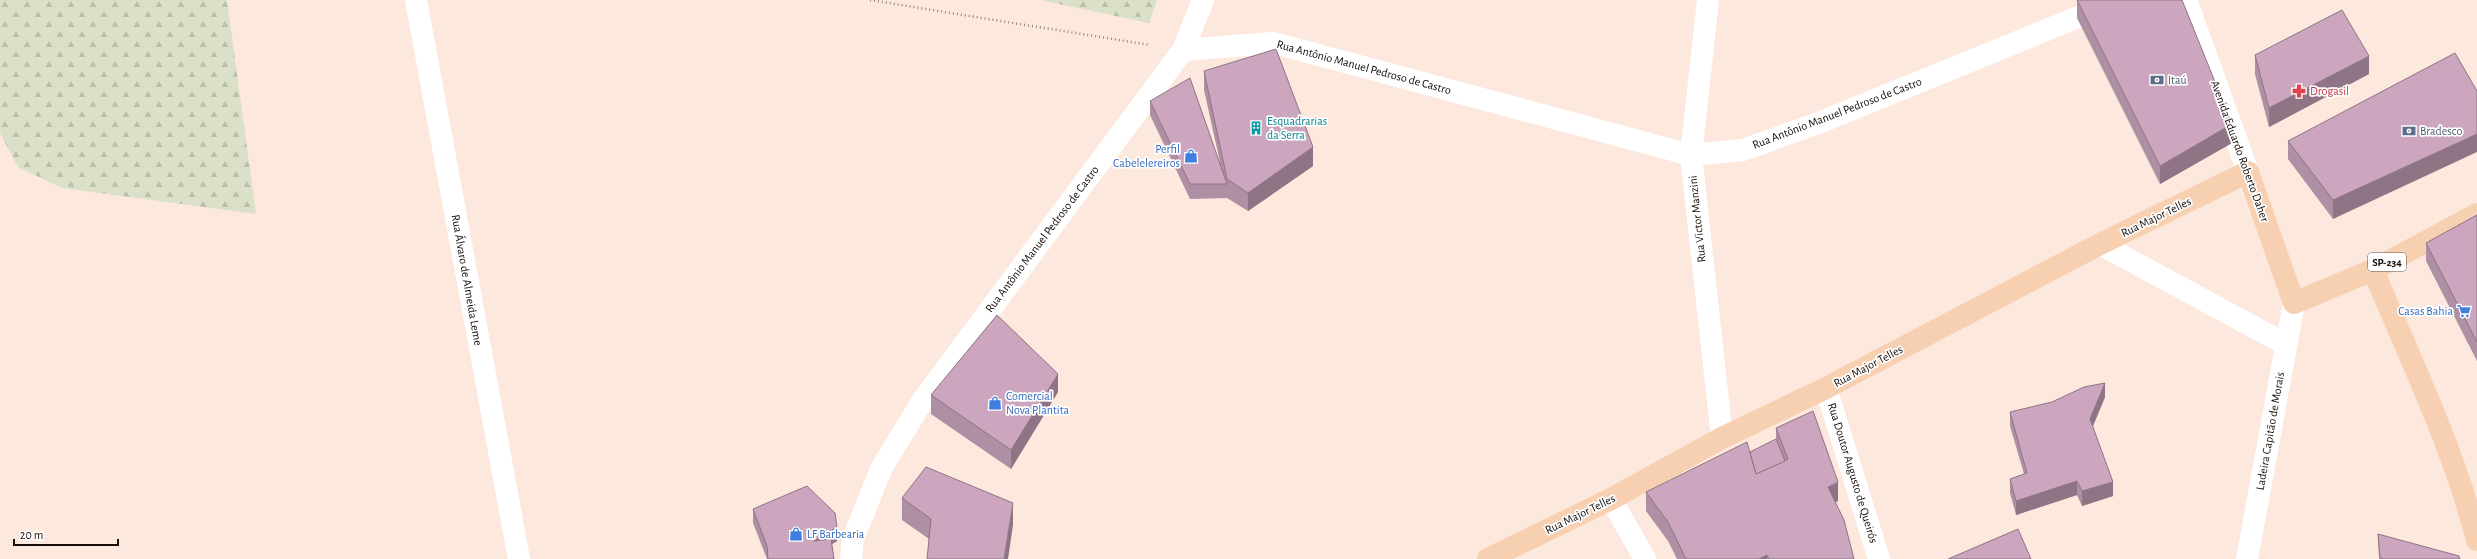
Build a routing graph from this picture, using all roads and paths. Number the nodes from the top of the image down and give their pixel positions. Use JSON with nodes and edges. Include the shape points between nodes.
{"nodes":[{"id":1,"x":416,"y":0,"type":"edge"},
{"id":2,"x":870,"y":0,"type":"edge"},
{"id":3,"x":1203,"y":0,"type":"edge"},
{"id":4,"x":1708,"y":0,"type":"edge"},
{"id":5,"x":2120,"y":0,"type":"edge"},
{"id":6,"x":2186,"y":0,"type":"edge"},
{"id":7,"x":1183,"y":50,"type":"junction"},
{"id":8,"x":1691,"y":156,"type":"junction"},
{"id":9,"x":2248,"y":172,"type":"junction"},
{"id":10,"x":2477,"y":214,"type":"edge"},
{"id":11,"x":2100,"y":244,"type":"junction"},
{"id":12,"x":2373,"y":270,"type":"junction"},
{"id":13,"x":2294,"y":303,"type":"junction"},
{"id":14,"x":2285,"y":344,"type":"junction"},
{"id":15,"x":1826,"y":388,"type":"junction"},
{"id":16,"x":1722,"y":438,"type":"junction"},
{"id":17,"x":1611,"y":499,"type":"junction"},
{"id":18,"x":2477,"y":540,"type":"edge"},
{"id":19,"x":519,"y":559,"type":"edge"},
{"id":20,"x":850,"y":559,"type":"edge"},
{"id":21,"x":1488,"y":559,"type":"edge"},
{"id":22,"x":1645,"y":559,"type":"edge"},
{"id":23,"x":1879,"y":559,"type":"edge"},
{"id":24,"x":2247,"y":559,"type":"edge"}],
"edges":[{"from":1,"to":19,"type":"street","name":"Rua Álvaro de Almeida Leme"},
{"from":2,"to":7,"type":"path"},
{"from":3,"to":7,"type":"street"},
{"from":4,"to":8,"type":"street","name":"Rua Victor Manzini"},
{"from":5,"to":8,"type":"street","name":"Rua Antônio Manuel Pedroso de Castro","via":[[1814,124],[1743,150]]},
{"from":6,"to":9,"type":"street","name":"Avenida Eduardo Roberto Daher"},
{"from":7,"to":8,"type":"street","name":"Rua Antônio Manuel Pedroso de Castro","via":[[1274,42]]},
{"from":7,"to":20,"type":"street","name":"Rua Antônio Manuel Pedroso de Castro","via":[[923,400],[881,469],[852,539]]},
{"from":8,"to":16,"type":"street","name":"Rua Victor Manzini"},
{"from":9,"to":11,"type":"main road","name":"Rua Major Telles"},
{"from":9,"to":13,"type":"main road","name":"Avenida Eduardo Roberto Daher"},
{"from":10,"to":12,"type":"main road","number":"SP-234"},
{"from":11,"to":14,"type":"street"},
{"from":11,"to":15,"type":"main road","name":"Rua Major Telles"},
{"from":12,"to":13,"type":"main road","number":"SP-234"},
{"from":12,"to":18,"type":"main road","via":[[2433,407],[2465,493]]},
{"from":13,"to":14,"type":"street","name":"Ladeira Capitão de Morais"},
{"from":14,"to":24,"type":"street","name":"Ladeira Capitão de Morais"},
{"from":15,"to":16,"type":"main road","name":"Rua Major Telles"},
{"from":15,"to":23,"type":"street","name":"Rua Doutor Augusto de Queirós"},
{"from":16,"to":17,"type":"main road","name":"Rua Major Telles"},
{"from":17,"to":21,"type":"main road","name":"Rua Major Telles"},
{"from":17,"to":22,"type":"street"}]}
